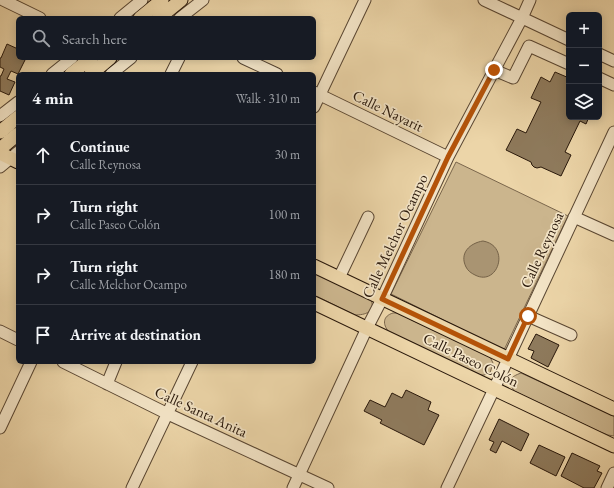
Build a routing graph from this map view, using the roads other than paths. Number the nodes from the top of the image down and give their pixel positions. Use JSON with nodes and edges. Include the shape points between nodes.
{"nodes":[{"id":1,"x":3,"y":0,"type":"edge"},
{"id":2,"x":142,"y":0,"type":"edge"},
{"id":3,"x":162,"y":0,"type":"edge"},
{"id":4,"x":181,"y":0,"type":"edge"},
{"id":5,"x":203,"y":0,"type":"edge"},
{"id":6,"x":364,"y":0,"type":"edge"},
{"id":7,"x":484,"y":0,"type":"edge"},
{"id":8,"x":530,"y":0,"type":"edge"},
{"id":9,"x":36,"y":16,"type":"edge"},
{"id":10,"x":122,"y":16,"type":"edge"},
{"id":11,"x":142,"y":16,"type":"edge"},
{"id":12,"x":161,"y":16,"type":"edge"},
{"id":13,"x":183,"y":16,"type":"edge"},
{"id":14,"x":522,"y":18,"type":"junction"},
{"id":15,"x":566,"y":39,"type":"edge"},
{"id":16,"x":602,"y":55,"type":"edge"},
{"id":17,"x":70,"y":60,"type":"edge"},
{"id":18,"x":88,"y":60,"type":"edge"},
{"id":19,"x":108,"y":60,"type":"edge"},
{"id":20,"x":128,"y":60,"type":"edge"},
{"id":21,"x":178,"y":60,"type":"edge"},
{"id":22,"x":247,"y":60,"type":"edge"},
{"id":23,"x":614,"y":61,"type":"edge"},
{"id":24,"x":566,"y":63,"type":"edge"},
{"id":25,"x":494,"y":70,"type":"junction"},
{"id":26,"x":54,"y":72,"type":"edge"},
{"id":27,"x":74,"y":72,"type":"edge"},
{"id":28,"x":93,"y":72,"type":"edge"},
{"id":29,"x":114,"y":72,"type":"edge"},
{"id":30,"x":172,"y":72,"type":"edge"},
{"id":31,"x":273,"y":72,"type":"edge"},
{"id":32,"x":602,"y":79,"type":"edge"},
{"id":33,"x":614,"y":85,"type":"edge"},
{"id":34,"x":317,"y":93,"type":"edge"},
{"id":35,"x":16,"y":108,"type":"edge"},
{"id":36,"x":11,"y":123,"type":"edge"},
{"id":37,"x":0,"y":132,"type":"edge"},
{"id":38,"x":614,"y":132,"type":"edge"},
{"id":39,"x":0,"y":149,"type":"edge"},
{"id":40,"x":12,"y":156,"type":"edge"},
{"id":41,"x":448,"y":157,"type":"junction"},
{"id":42,"x":0,"y":166,"type":"edge"},
{"id":43,"x":368,"y":217,"type":"dead end"},
{"id":44,"x":574,"y":217,"type":"junction"},
{"id":45,"x":614,"y":236,"type":"edge"},
{"id":46,"x":316,"y":267,"type":"edge"},
{"id":47,"x":339,"y":278,"type":"junction"},
{"id":48,"x":382,"y":299,"type":"junction"},
{"id":49,"x":316,"y":304,"type":"edge"},
{"id":50,"x":528,"y":316,"type":"junction"},
{"id":51,"x":367,"y":328,"type":"junction"},
{"id":52,"x":0,"y":331,"type":"edge"},
{"id":53,"x":571,"y":335,"type":"dead end"},
{"id":54,"x":16,"y":339,"type":"edge"},
{"id":55,"x":508,"y":359,"type":"junction"},
{"id":56,"x":30,"y":364,"type":"edge"},
{"id":57,"x":67,"y":364,"type":"edge"},
{"id":58,"x":115,"y":364,"type":"edge"},
{"id":59,"x":191,"y":364,"type":"edge"},
{"id":60,"x":107,"y":384,"type":"junction"},
{"id":61,"x":494,"y":389,"type":"junction"},
{"id":62,"x":614,"y":409,"type":"edge"},
{"id":63,"x":168,"y":414,"type":"junction"},
{"id":64,"x":0,"y":428,"type":"edge"},
{"id":65,"x":614,"y":446,"type":"edge"},
{"id":66,"x":614,"y":473,"type":"edge"},
{"id":67,"x":300,"y":474,"type":"junction"},
{"id":68,"x":132,"y":488,"type":"edge"},
{"id":69,"x":293,"y":488,"type":"edge"},
{"id":70,"x":328,"y":488,"type":"edge"},
{"id":71,"x":447,"y":488,"type":"edge"},
{"id":72,"x":607,"y":488,"type":"edge"}],
"edges":[{"from":1,"to":9,"type":"street"},
{"from":2,"to":10,"type":"street"},
{"from":3,"to":11,"type":"main road"},
{"from":4,"to":12,"type":"main road"},
{"from":5,"to":13,"type":"street"},
{"from":6,"to":34,"type":"street"},
{"from":7,"to":14,"type":"street"},
{"from":8,"to":14,"type":"street","name":"Calle Melchor Ocampo"},
{"from":14,"to":15,"type":"street"},
{"from":14,"to":25,"type":"street","name":"Calle Melchor Ocampo"},
{"from":16,"to":23,"type":"street"},
{"from":17,"to":26,"type":"street"},
{"from":18,"to":27,"type":"main road"},
{"from":19,"to":28,"type":"main road"},
{"from":20,"to":29,"type":"street"},
{"from":21,"to":30,"type":"street"},
{"from":22,"to":31,"type":"street"},
{"from":24,"to":25,"type":"street","via":[[529,46],[513,78]]},
{"from":25,"to":41,"type":"street","name":"Calle Melchor Ocampo"},
{"from":32,"to":33,"type":"street"},
{"from":34,"to":41,"type":"street","name":"Calle Nayarit"},
{"from":35,"to":36,"type":"street"},
{"from":36,"to":37,"type":"main road"},
{"from":36,"to":39,"type":"main road"},
{"from":38,"to":44,"type":"street","name":"Calle Reynosa"},
{"from":40,"to":42,"type":"street"},
{"from":41,"to":48,"type":"street","name":"Calle Melchor Ocampo"},
{"from":43,"to":47,"type":"street"},
{"from":44,"to":45,"type":"street"},
{"from":44,"to":50,"type":"street","name":"Calle Reynosa"},
{"from":46,"to":47,"type":"main road","name":"Calle Paseo Colón"},
{"from":47,"to":48,"type":"main road","name":"Calle Paseo Colón"},
{"from":48,"to":51,"type":"street","name":"Calle Melchor Ocampo"},
{"from":48,"to":55,"type":"main road","name":"Calle Paseo Colón"},
{"from":49,"to":51,"type":"main road","name":"Calle Paseo Colón"},
{"from":50,"to":53,"type":"street"},
{"from":50,"to":55,"type":"street","name":"Calle Reynosa"},
{"from":51,"to":61,"type":"main road","name":"Calle Paseo Colón"},
{"from":51,"to":67,"type":"street","name":"Calle Melchor Ocampo"},
{"from":52,"to":54,"type":"street"},
{"from":55,"to":61,"type":"street","name":"Calle Reynosa"},
{"from":55,"to":62,"type":"main road","name":"Calle Paseo Colón"},
{"from":56,"to":64,"type":"street"},
{"from":57,"to":60,"type":"street","name":"Calle Santa Anita"},
{"from":58,"to":60,"type":"street"},
{"from":59,"to":63,"type":"street"},
{"from":60,"to":63,"type":"street","name":"Calle Santa Anita"},
{"from":61,"to":65,"type":"main road","name":"Calle Paseo Colón"},
{"from":61,"to":71,"type":"street","name":"Calle Reynosa"},
{"from":63,"to":67,"type":"street","name":"Calle Santa Anita"},
{"from":63,"to":68,"type":"street"},
{"from":66,"to":72,"type":"street"},
{"from":67,"to":69,"type":"street","name":"Calle Melchor Ocampo"},
{"from":67,"to":70,"type":"street","name":"Calle Santa Anita"}]}
